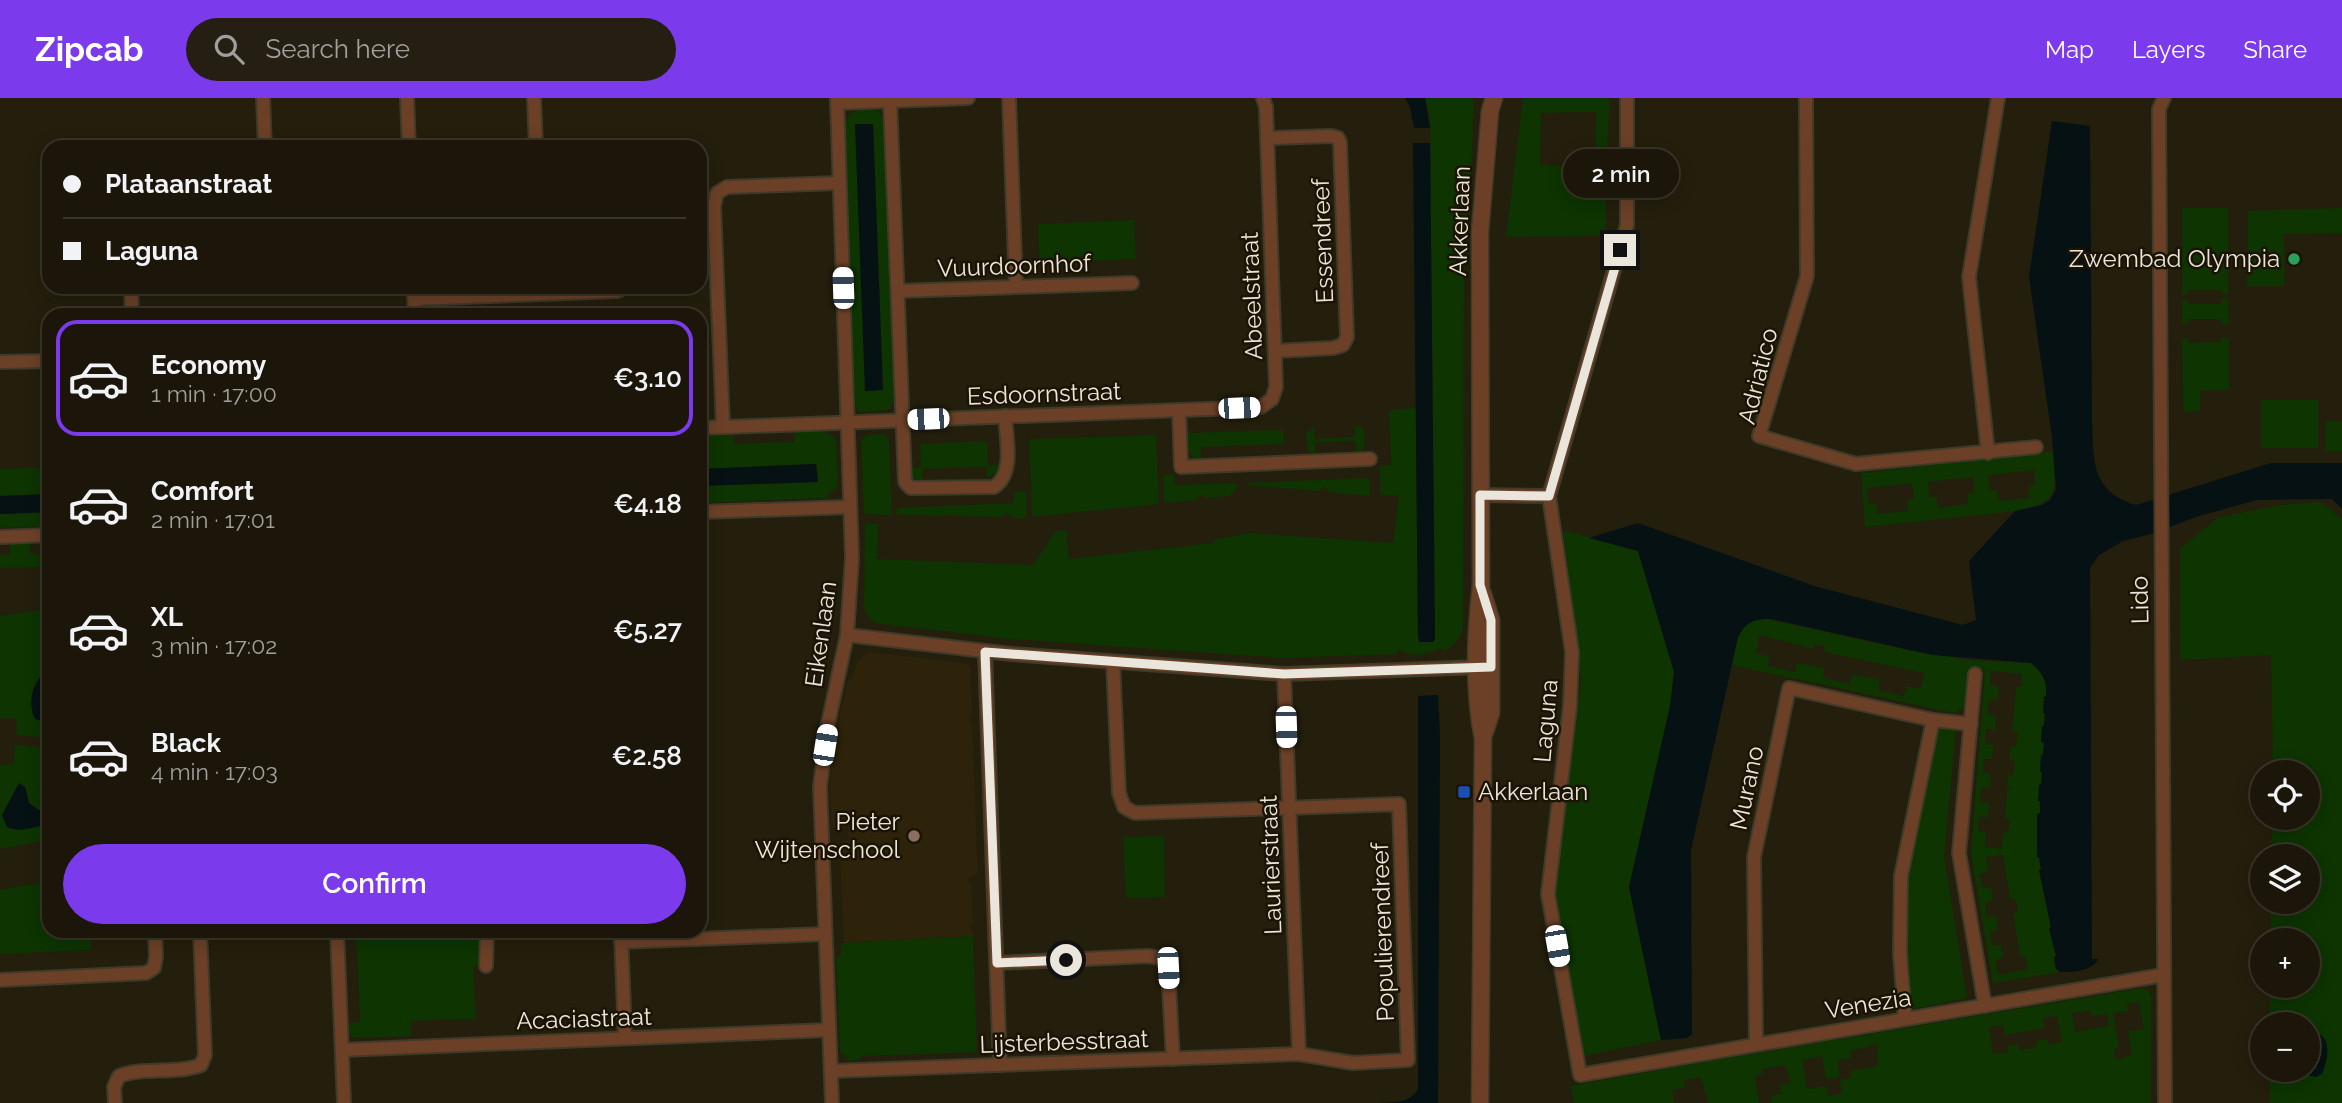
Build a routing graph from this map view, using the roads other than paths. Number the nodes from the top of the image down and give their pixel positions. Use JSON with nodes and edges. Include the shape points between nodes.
{"nodes":[{"id":1,"x":263,"y":98,"type":"edge"},
{"id":2,"x":407,"y":98,"type":"edge"},
{"id":3,"x":534,"y":98,"type":"edge"},
{"id":4,"x":968,"y":98,"type":"edge"},
{"id":5,"x":1009,"y":98,"type":"edge"},
{"id":6,"x":1263,"y":98,"type":"edge"},
{"id":7,"x":1627,"y":98,"type":"edge"},
{"id":8,"x":1806,"y":98,"type":"edge"},
{"id":9,"x":1998,"y":98,"type":"edge"},
{"id":10,"x":2164,"y":98,"type":"edge"},
{"id":11,"x":837,"y":101,"type":"edge"},
{"id":12,"x":890,"y":101,"type":"junction"},
{"id":13,"x":1490,"y":102,"type":"edge"},
{"id":14,"x":1267,"y":138,"type":"junction"},
{"id":15,"x":265,"y":140,"type":"edge"},
{"id":16,"x":409,"y":140,"type":"edge"},
{"id":17,"x":536,"y":140,"type":"edge"},
{"id":18,"x":838,"y":183,"type":"junction"},
{"id":19,"x":1132,"y":283,"type":"dead end"},
{"id":20,"x":1016,"y":286,"type":"junction"},
{"id":21,"x":898,"y":292,"type":"junction"},
{"id":22,"x":1275,"y":351,"type":"junction"},
{"id":23,"x":42,"y":361,"type":"edge"},
{"id":24,"x":0,"y":362,"type":"edge"},
{"id":25,"x":1179,"y":410,"type":"junction"},
{"id":26,"x":1005,"y":416,"type":"junction"},
{"id":27,"x":902,"y":420,"type":"junction"},
{"id":28,"x":848,"y":422,"type":"junction"},
{"id":29,"x":723,"y":427,"type":"junction"},
{"id":30,"x":707,"y":428,"type":"edge"},
{"id":31,"x":2036,"y":447,"type":"dead end"},
{"id":32,"x":1988,"y":453,"type":"junction"},
{"id":33,"x":1370,"y":459,"type":"dead end"},
{"id":34,"x":1480,"y":495,"type":"junction"},
{"id":35,"x":1549,"y":496,"type":"junction"},
{"id":36,"x":850,"y":507,"type":"junction"},
{"id":37,"x":707,"y":512,"type":"edge"},
{"id":38,"x":42,"y":535,"type":"edge"},
{"id":39,"x":0,"y":537,"type":"edge"},
{"id":40,"x":847,"y":635,"type":"junction"},
{"id":41,"x":985,"y":652,"type":"junction"},
{"id":42,"x":1113,"y":662,"type":"junction"},
{"id":43,"x":1484,"y":667,"type":"junction"},
{"id":44,"x":1284,"y":674,"type":"junction"},
{"id":45,"x":1975,"y":674,"type":"dead end"},
{"id":46,"x":1933,"y":719,"type":"junction"},
{"id":47,"x":1971,"y":724,"type":"junction"},
{"id":48,"x":1289,"y":806,"type":"junction"},
{"id":49,"x":824,"y":934,"type":"junction"},
{"id":50,"x":707,"y":935,"type":"edge"},
{"id":51,"x":155,"y":938,"type":"edge"},
{"id":52,"x":200,"y":938,"type":"edge"},
{"id":53,"x":337,"y":938,"type":"edge"},
{"id":54,"x":488,"y":938,"type":"edge"},
{"id":55,"x":621,"y":938,"type":"edge"},
{"id":56,"x":997,"y":963,"type":"junction"},
{"id":57,"x":486,"y":966,"type":"dead end"},
{"id":58,"x":2163,"y":975,"type":"junction"},
{"id":59,"x":0,"y":980,"type":"edge"},
{"id":60,"x":1985,"y":1006,"type":"junction"},
{"id":61,"x":1905,"y":1019,"type":"junction"},
{"id":62,"x":829,"y":1030,"type":"junction"},
{"id":63,"x":625,"y":1038,"type":"junction"},
{"id":64,"x":1756,"y":1044,"type":"junction"},
{"id":65,"x":342,"y":1050,"type":"junction"},
{"id":66,"x":1299,"y":1054,"type":"junction"},
{"id":67,"x":1172,"y":1059,"type":"junction"},
{"id":68,"x":1000,"y":1065,"type":"junction"},
{"id":69,"x":831,"y":1072,"type":"junction"},
{"id":70,"x":1580,"y":1075,"type":"joint"},
{"id":71,"x":115,"y":1103,"type":"edge"},
{"id":72,"x":344,"y":1103,"type":"edge"},
{"id":73,"x":832,"y":1103,"type":"edge"},
{"id":74,"x":1480,"y":1103,"type":"edge"},
{"id":75,"x":2165,"y":1103,"type":"edge"}],
"edges":[{"from":1,"to":15,"type":"street"},
{"from":2,"to":16,"type":"street"},
{"from":3,"to":17,"type":"street"},
{"from":4,"to":12,"type":"street"},
{"from":5,"to":20,"type":"street"},
{"from":6,"to":14,"type":"street","name":"Abeelstraat"},
{"from":7,"to":35,"type":"street","name":"Laguna","via":[[1627,225]]},
{"from":8,"to":32,"type":"street","name":"Adriatico","via":[[1807,276],[1759,436],[1856,464]]},
{"from":9,"to":32,"type":"street","via":[[1969,277]]},
{"from":10,"to":58,"type":"street","name":"Lido","via":[[2159,109]]},
{"from":11,"to":12,"type":"street"},
{"from":11,"to":18,"type":"street","name":"Eikenlaan"},
{"from":12,"to":21,"type":"street"},
{"from":13,"to":34,"type":"street","name":"Akkerlaan","via":[[1480,232]]},
{"from":14,"to":22,"type":"street","name":"Abeelstraat"},
{"from":14,"to":22,"type":"street","name":"Essendreef","via":[[1331,135],[1340,142],[1341,156],[1347,337],[1343,345],[1333,348]]},
{"from":18,"to":28,"type":"street","name":"Eikenlaan"},
{"from":18,"to":29,"type":"street","via":[[727,187],[717,192]]},
{"from":19,"to":20,"type":"street","name":"Vuurdoornhof"},
{"from":20,"to":21,"type":"street","name":"Vuurdoornhof"},
{"from":21,"to":27,"type":"street"},
{"from":22,"to":25,"type":"street","name":"Abeelstraat","via":[[1276,387],[1272,399],[1261,407]]},
{"from":23,"to":24,"type":"street"},
{"from":25,"to":26,"type":"street","name":"Esdoornstraat"},
{"from":25,"to":33,"type":"street","via":[[1181,467]]},
{"from":26,"to":27,"type":"street","name":"Esdoornstraat"},
{"from":26,"to":27,"type":"street","via":[[1007,469],[994,487],[911,488],[905,482]]},
{"from":27,"to":28,"type":"street","name":"Esdoornstraat"},
{"from":28,"to":29,"type":"street","name":"Esdoornstraat"},
{"from":28,"to":36,"type":"street","name":"Eikenlaan"},
{"from":29,"to":30,"type":"street","name":"Esdoornstraat"},
{"from":31,"to":32,"type":"street","name":"Adriatico"},
{"from":34,"to":35,"type":"street"},
{"from":34,"to":43,"type":"street","name":"Akkerlaan","via":[[1477,620]]},
{"from":35,"to":70,"type":"street","name":"Laguna","via":[[1572,652],[1548,894]]},
{"from":36,"to":37,"type":"street"},
{"from":36,"to":40,"type":"street","name":"Eikenlaan"},
{"from":38,"to":39,"type":"street"},
{"from":40,"to":41,"type":"street"},
{"from":40,"to":49,"type":"street","name":"Eikenlaan","via":[[821,766]]},
{"from":41,"to":42,"type":"street"},
{"from":41,"to":56,"type":"street"},
{"from":42,"to":44,"type":"street"},
{"from":42,"to":48,"type":"street","via":[[1119,793],[1124,807],[1135,813]]},
{"from":43,"to":44,"type":"street"},
{"from":43,"to":74,"type":"street","name":"Akkerlaan","via":[[1478,713],[1483,739]]},
{"from":44,"to":48,"type":"street","name":"Laurierstraat"},
{"from":45,"to":47,"type":"street"},
{"from":46,"to":47,"type":"street","name":"Murano"},
{"from":46,"to":61,"type":"street","via":[[1901,876]]},
{"from":46,"to":64,"type":"street","name":"Murano","via":[[1789,688],[1754,857]]},
{"from":47,"to":60,"type":"street","via":[[1959,853]]},
{"from":48,"to":66,"type":"street","name":"Laurierstraat"},
{"from":48,"to":66,"type":"street","name":"Populierendreef","via":[[1399,804],[1409,1059],[1353,1063]]},
{"from":49,"to":50,"type":"street"},
{"from":49,"to":62,"type":"street","name":"Eikenlaan"},
{"from":51,"to":59,"type":"street","via":[[154,968],[146,973]]},
{"from":52,"to":71,"type":"street","via":[[205,1055],[201,1065],[119,1076]]},
{"from":53,"to":65,"type":"street"},
{"from":54,"to":57,"type":"street"},
{"from":55,"to":63,"type":"street"},
{"from":56,"to":67,"type":"street","via":[[1160,958],[1168,968]]},
{"from":56,"to":68,"type":"street"},
{"from":58,"to":60,"type":"street","name":"Venezia"},
{"from":58,"to":75,"type":"street","name":"Lido"},
{"from":60,"to":61,"type":"street","name":"Venezia"},
{"from":61,"to":64,"type":"street","name":"Venezia"},
{"from":62,"to":63,"type":"street","name":"Acaciastraat"},
{"from":62,"to":69,"type":"street","name":"Eikenlaan"},
{"from":63,"to":65,"type":"street","name":"Acaciastraat"},
{"from":64,"to":70,"type":"street","name":"Venezia"},
{"from":65,"to":72,"type":"street"},
{"from":66,"to":67,"type":"street","name":"Lijsterbesstraat"},
{"from":67,"to":68,"type":"street","name":"Lijsterbesstraat"},
{"from":68,"to":69,"type":"street","name":"Lijsterbesstraat"},
{"from":69,"to":73,"type":"street","name":"Eikenlaan"}]}
